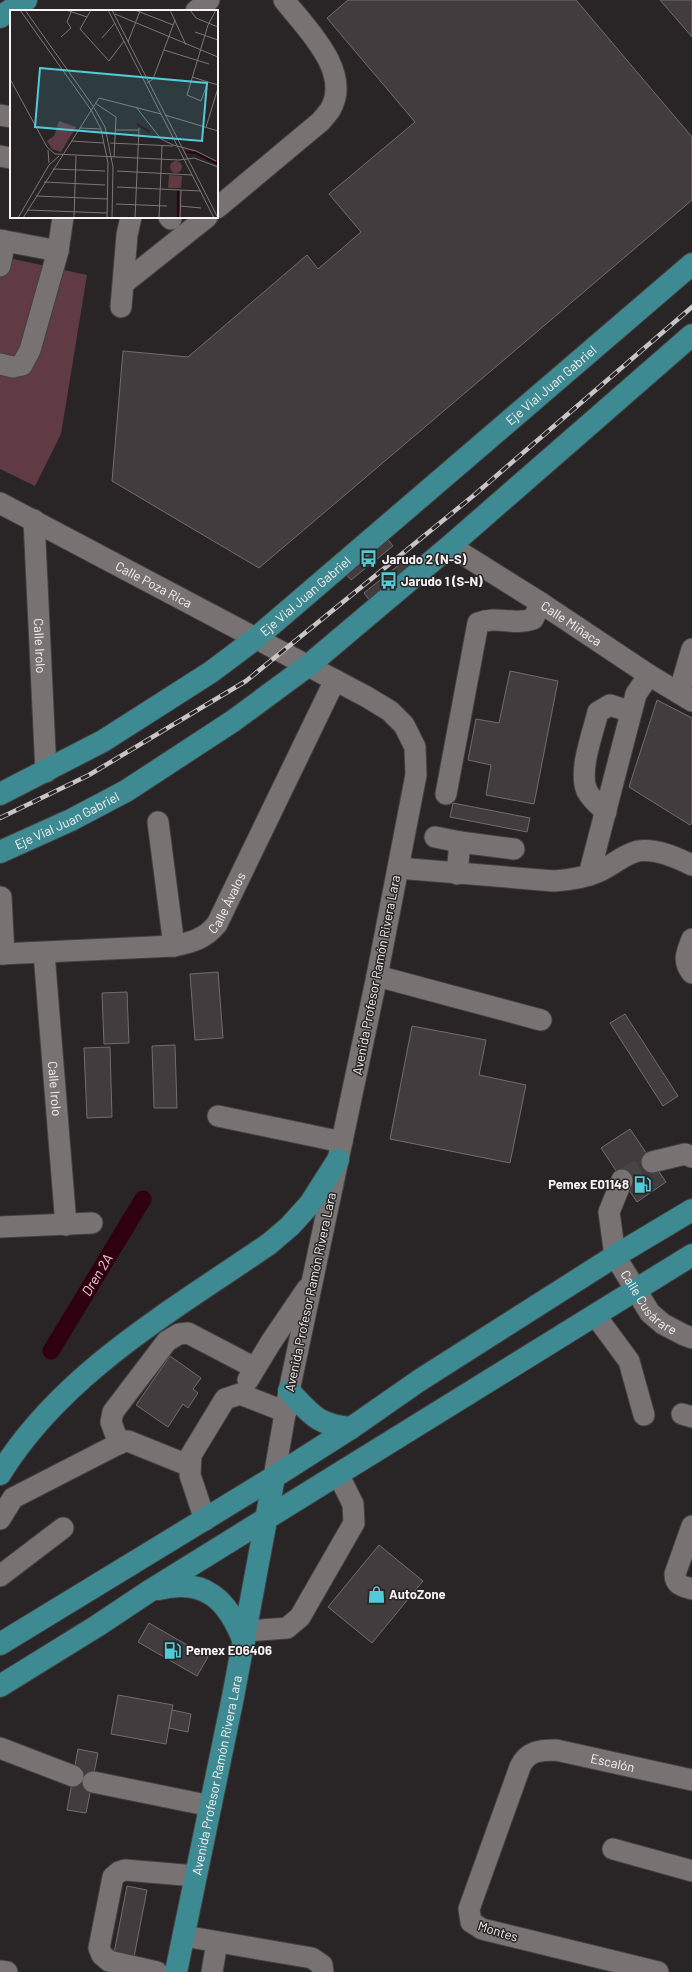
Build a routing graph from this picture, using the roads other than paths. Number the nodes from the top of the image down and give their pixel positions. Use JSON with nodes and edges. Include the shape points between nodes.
{"nodes":[{"id":1,"x":26,"y":0,"type":"edge"},
{"id":2,"x":209,"y":0,"type":"edge"},
{"id":3,"x":291,"y":3,"type":"edge"},
{"id":4,"x":10,"y":10,"type":"edge"},
{"id":5,"x":11,"y":10,"type":"edge"},
{"id":6,"x":197,"y":10,"type":"edge"},
{"id":7,"x":0,"y":17,"type":"edge"},
{"id":8,"x":0,"y":115,"type":"edge"},
{"id":9,"x":10,"y":117,"type":"edge"},
{"id":10,"x":0,"y":156,"type":"edge"},
{"id":11,"x":10,"y":158,"type":"edge"},
{"id":12,"x":218,"y":207,"type":"edge"},
{"id":13,"x":63,"y":218,"type":"edge"},
{"id":14,"x":131,"y":218,"type":"edge"},
{"id":15,"x":206,"y":218,"type":"edge"},
{"id":16,"x":2,"y":240,"type":"edge"},
{"id":17,"x":58,"y":251,"type":"junction"},
{"id":18,"x":692,"y":264,"type":"edge"},
{"id":19,"x":0,"y":266,"type":"edge"},
{"id":20,"x":124,"y":284,"type":"junction"},
{"id":21,"x":121,"y":307,"type":"dead end"},
{"id":22,"x":692,"y":335,"type":"edge"},
{"id":23,"x":0,"y":364,"type":"edge"},
{"id":24,"x":0,"y":503,"type":"edge"},
{"id":25,"x":34,"y":520,"type":"junction"},
{"id":26,"x":450,"y":546,"type":"junction"},
{"id":27,"x":541,"y":603,"type":"junction"},
{"id":28,"x":255,"y":639,"type":"junction"},
{"id":29,"x":692,"y":649,"type":"edge"},
{"id":30,"x":309,"y":665,"type":"junction"},
{"id":31,"x":650,"y":675,"type":"junction"},
{"id":32,"x":336,"y":680,"type":"junction"},
{"id":33,"x":685,"y":697,"type":"edge"},
{"id":34,"x":631,"y":712,"type":"junction"},
{"id":35,"x":46,"y":772,"type":"junction"},
{"id":36,"x":0,"y":794,"type":"edge"},
{"id":37,"x":446,"y":794,"type":"dead end"},
{"id":38,"x":606,"y":812,"type":"junction"},
{"id":39,"x":158,"y":822,"type":"dead end"},
{"id":40,"x":434,"y":837,"type":"dead end"},
{"id":41,"x":460,"y":842,"type":"junction"},
{"id":42,"x":514,"y":849,"type":"dead end"},
{"id":43,"x":0,"y":852,"type":"edge"},
{"id":44,"x":692,"y":865,"type":"edge"},
{"id":45,"x":398,"y":868,"type":"junction"},
{"id":46,"x":457,"y":874,"type":"junction"},
{"id":47,"x":589,"y":875,"type":"junction"},
{"id":48,"x":1,"y":898,"type":"dead end"},
{"id":49,"x":692,"y":939,"type":"edge"},
{"id":50,"x":174,"y":946,"type":"junction"},
{"id":51,"x":44,"y":953,"type":"junction"},
{"id":52,"x":2,"y":954,"type":"edge"},
{"id":53,"x":692,"y":973,"type":"edge"},
{"id":54,"x":377,"y":976,"type":"junction"},
{"id":55,"x":541,"y":1020,"type":"dead end"},
{"id":56,"x":218,"y":1116,"type":"dead end"},
{"id":57,"x":340,"y":1151,"type":"junction"},
{"id":58,"x":692,"y":1157,"type":"edge"},
{"id":59,"x":652,"y":1162,"type":"tunnel mouth"},
{"id":60,"x":622,"y":1180,"type":"tunnel mouth"},
{"id":61,"x":692,"y":1210,"type":"edge"},
{"id":62,"x":92,"y":1223,"type":"dead end"},
{"id":63,"x":66,"y":1225,"type":"junction"},
{"id":64,"x":0,"y":1227,"type":"edge"},
{"id":65,"x":692,"y":1255,"type":"edge"},
{"id":66,"x":615,"y":1256,"type":"junction"},
{"id":67,"x":313,"y":1280,"type":"junction"},
{"id":68,"x":636,"y":1289,"type":"junction"},
{"id":69,"x":595,"y":1315,"type":"junction"},
{"id":70,"x":692,"y":1338,"type":"edge"},
{"id":71,"x":255,"y":1368,"type":"junction"},
{"id":72,"x":289,"y":1391,"type":"junction"},
{"id":73,"x":240,"y":1394,"type":"junction"},
{"id":74,"x":286,"y":1412,"type":"junction"},
{"id":75,"x":644,"y":1415,"type":"dead end"},
{"id":76,"x":351,"y":1428,"type":"junction"},
{"id":77,"x":119,"y":1444,"type":"junction"},
{"id":78,"x":190,"y":1466,"type":"junction"},
{"id":79,"x":0,"y":1474,"type":"edge"},
{"id":80,"x":338,"y":1474,"type":"junction"},
{"id":81,"x":274,"y":1477,"type":"junction"},
{"id":82,"x":0,"y":1519,"type":"edge"},
{"id":83,"x":268,"y":1519,"type":"junction"},
{"id":84,"x":205,"y":1520,"type":"junction"},
{"id":85,"x":692,"y":1526,"type":"edge"},
{"id":86,"x":63,"y":1528,"type":"dead end"},
{"id":87,"x":0,"y":1576,"type":"edge"},
{"id":88,"x":692,"y":1589,"type":"edge"},
{"id":89,"x":151,"y":1590,"type":"junction"},
{"id":90,"x":245,"y":1636,"type":"junction"},
{"id":91,"x":0,"y":1644,"type":"edge"},
{"id":92,"x":0,"y":1686,"type":"edge"},
{"id":93,"x":0,"y":1748,"type":"edge"},
{"id":94,"x":533,"y":1752,"type":"joint"},
{"id":95,"x":73,"y":1776,"type":"dead end"},
{"id":96,"x":692,"y":1780,"type":"edge"},
{"id":97,"x":93,"y":1782,"type":"dead end"},
{"id":98,"x":211,"y":1806,"type":"junction"},
{"id":99,"x":613,"y":1849,"type":"dead end"},
{"id":100,"x":692,"y":1871,"type":"edge"},
{"id":101,"x":196,"y":1876,"type":"junction"},
{"id":102,"x":184,"y":1936,"type":"junction"},
{"id":103,"x":217,"y":1942,"type":"junction"},
{"id":104,"x":0,"y":1970,"type":"edge"},
{"id":105,"x":7,"y":1972,"type":"edge"},
{"id":106,"x":157,"y":1972,"type":"edge"},
{"id":107,"x":176,"y":1972,"type":"edge"},
{"id":108,"x":212,"y":1972,"type":"edge"},
{"id":109,"x":323,"y":1972,"type":"edge"},
{"id":110,"x":658,"y":1972,"type":"edge"}],
"edges":[{"from":1,"to":5,"type":"main road"},
{"from":2,"to":6,"type":"street"},
{"from":3,"to":12,"type":"street","via":[[323,48],[332,68],[336,90],[331,109],[320,122]]},
{"from":4,"to":7,"type":"main road"},
{"from":8,"to":9,"type":"street"},
{"from":10,"to":11,"type":"street"},
{"from":13,"to":17,"type":"street"},
{"from":14,"to":20,"type":"street","via":[[127,235]]},
{"from":15,"to":20,"type":"street"},
{"from":16,"to":17,"type":"street"},
{"from":16,"to":19,"type":"street"},
{"from":17,"to":23,"type":"street","via":[[26,359],[22,365],[13,367]]},
{"from":18,"to":28,"type":"main road","name":"Eje Vial Juan Gabriel"},
{"from":20,"to":21,"type":"street"},
{"from":22,"to":26,"type":"main road","name":"Eje Vial Juan Gabriel"},
{"from":24,"to":25,"type":"street","name":"Calle Poza Rica"},
{"from":25,"to":28,"type":"street","name":"Calle Poza Rica"},
{"from":25,"to":35,"type":"street","name":"Calle Irolo"},
{"from":26,"to":27,"type":"street","name":"Calle Miñaca"},
{"from":26,"to":30,"type":"main road","name":"Eje Vial Juan Gabriel"},
{"from":27,"to":31,"type":"street","name":"Calle Miñaca"},
{"from":27,"to":37,"type":"street","via":[[533,619],[522,623],[499,620],[478,623]]},
{"from":28,"to":30,"type":"street","name":"Calle Poza Rica"},
{"from":28,"to":35,"type":"main road","name":"Eje Vial Juan Gabriel","via":[[152,711]]},
{"from":29,"to":33,"type":"street"},
{"from":30,"to":32,"type":"street","name":"Avenida Profesor Ramón Rivera Lara"},
{"from":30,"to":43,"type":"main road","name":"Eje Vial Juan Gabriel","via":[[233,721],[126,791],[72,820]]},
{"from":31,"to":33,"type":"street","name":"Calle Miñaca"},
{"from":31,"to":34,"type":"street","via":[[636,694]]},
{"from":32,"to":45,"type":"street","name":"Avenida Profesor Ramón Rivera Lara","via":[[390,711],[404,725],[415,747],[416,775]]},
{"from":32,"to":50,"type":"street","name":"Calle Ávalos","via":[[217,924],[210,933],[197,941]]},
{"from":34,"to":38,"type":"street"},
{"from":34,"to":38,"type":"street","via":[[610,705],[598,712],[590,742],[583,780],[588,792]]},
{"from":35,"to":36,"type":"main road","name":"Eje Vial Juan Gabriel"},
{"from":38,"to":47,"type":"street"},
{"from":39,"to":50,"type":"street"},
{"from":40,"to":41,"type":"street"},
{"from":41,"to":42,"type":"street"},
{"from":41,"to":46,"type":"street"},
{"from":44,"to":47,"type":"street","via":[[675,857],[640,851]]},
{"from":45,"to":46,"type":"street"},
{"from":45,"to":54,"type":"street","name":"Avenida Profesor Ramón Rivera Lara"},
{"from":46,"to":47,"type":"street","via":[[554,881]]},
{"from":48,"to":52,"type":"street"},
{"from":49,"to":53,"type":"street","via":[[685,960]]},
{"from":50,"to":51,"type":"street","name":"Calle Ávalos"},
{"from":51,"to":52,"type":"street","name":"Calle Ávalos"},
{"from":51,"to":63,"type":"street","name":"Calle Irolo"},
{"from":54,"to":55,"type":"street"},
{"from":54,"to":57,"type":"street","name":"Avenida Profesor Ramón Rivera Lara"},
{"from":56,"to":57,"type":"street"},
{"from":57,"to":67,"type":"street","name":"Avenida Profesor Ramón Rivera Lara"},
{"from":57,"to":79,"type":"main road","via":[[310,1204],[290,1226],[96,1365],[48,1411],[13,1453]]},
{"from":58,"to":59,"type":"street","via":[[685,1154]]},
{"from":60,"to":66,"type":"street","via":[[609,1212]]},
{"from":61,"to":66,"type":"main road"},
{"from":62,"to":63,"type":"street"},
{"from":63,"to":64,"type":"street"},
{"from":65,"to":68,"type":"main road"},
{"from":66,"to":68,"type":"street","name":"Calle Cusárare"},
{"from":66,"to":76,"type":"main road","via":[[420,1380]]},
{"from":67,"to":71,"type":"street"},
{"from":67,"to":72,"type":"street","name":"Avenida Profesor Ramón Rivera Lara"},
{"from":68,"to":69,"type":"main road"},
{"from":68,"to":70,"type":"street","name":"Calle Cusárare","via":[[650,1313],[663,1324]]},
{"from":69,"to":75,"type":"street","via":[[629,1361]]},
{"from":69,"to":80,"type":"main road"},
{"from":71,"to":73,"type":"street"},
{"from":71,"to":77,"type":"street","via":[[188,1333],[179,1334],[167,1341],[113,1412],[111,1422]]},
{"from":72,"to":74,"type":"street","name":"Avenida Profesor Ramón Rivera Lara"},
{"from":72,"to":76,"type":"main road","via":[[311,1414],[332,1426]]},
{"from":73,"to":74,"type":"street"},
{"from":73,"to":78,"type":"street","via":[[225,1399],[191,1455]]},
{"from":74,"to":81,"type":"street","name":"Avenida Profesor Ramón Rivera Lara"},
{"from":76,"to":81,"type":"main road"},
{"from":77,"to":78,"type":"street","via":[[128,1441]]},
{"from":77,"to":82,"type":"street","via":[[13,1498]]},
{"from":78,"to":84,"type":"street","via":[[190,1475]]},
{"from":80,"to":83,"type":"main road"},
{"from":80,"to":90,"type":"street","via":[[353,1504],[354,1523],[300,1617],[287,1628]]},
{"from":81,"to":83,"type":"main road","name":"Avenida Profesor Ramón Rivera Lara"},
{"from":81,"to":84,"type":"main road"},
{"from":83,"to":89,"type":"main road"},
{"from":83,"to":90,"type":"main road","name":"Avenida Profesor Ramón Rivera Lara"},
{"from":84,"to":91,"type":"main road"},
{"from":85,"to":88,"type":"street","via":[[675,1580],[679,1585]]},
{"from":86,"to":87,"type":"street"},
{"from":89,"to":90,"type":"main road","via":[[172,1585],[192,1586],[210,1594],[226,1606]]},
{"from":89,"to":92,"type":"main road"},
{"from":90,"to":98,"type":"main road","name":"Avenida Profesor Ramón Rivera Lara"},
{"from":93,"to":95,"type":"street"},
{"from":94,"to":96,"type":"street","name":"Escalón","via":[[556,1750]]},
{"from":94,"to":110,"type":"street","name":"Montes","via":[[523,1760],[520,1767],[469,1909],[471,1922],[482,1929]]},
{"from":97,"to":98,"type":"street"},
{"from":98,"to":101,"type":"main road","name":"Avenida Profesor Ramón Rivera Lara"},
{"from":99,"to":100,"type":"street"},
{"from":101,"to":102,"type":"main road","name":"Avenida Profesor Ramón Rivera Lara"},
{"from":101,"to":106,"type":"street","via":[[126,1870],[113,1877],[99,1948],[102,1955],[109,1961]]},
{"from":102,"to":103,"type":"street"},
{"from":102,"to":107,"type":"main road","name":"Avenida Profesor Ramón Rivera Lara"},
{"from":103,"to":108,"type":"street"},
{"from":103,"to":109,"type":"street","via":[[312,1958],[322,1965]]},
{"from":104,"to":105,"type":"street"}]}
